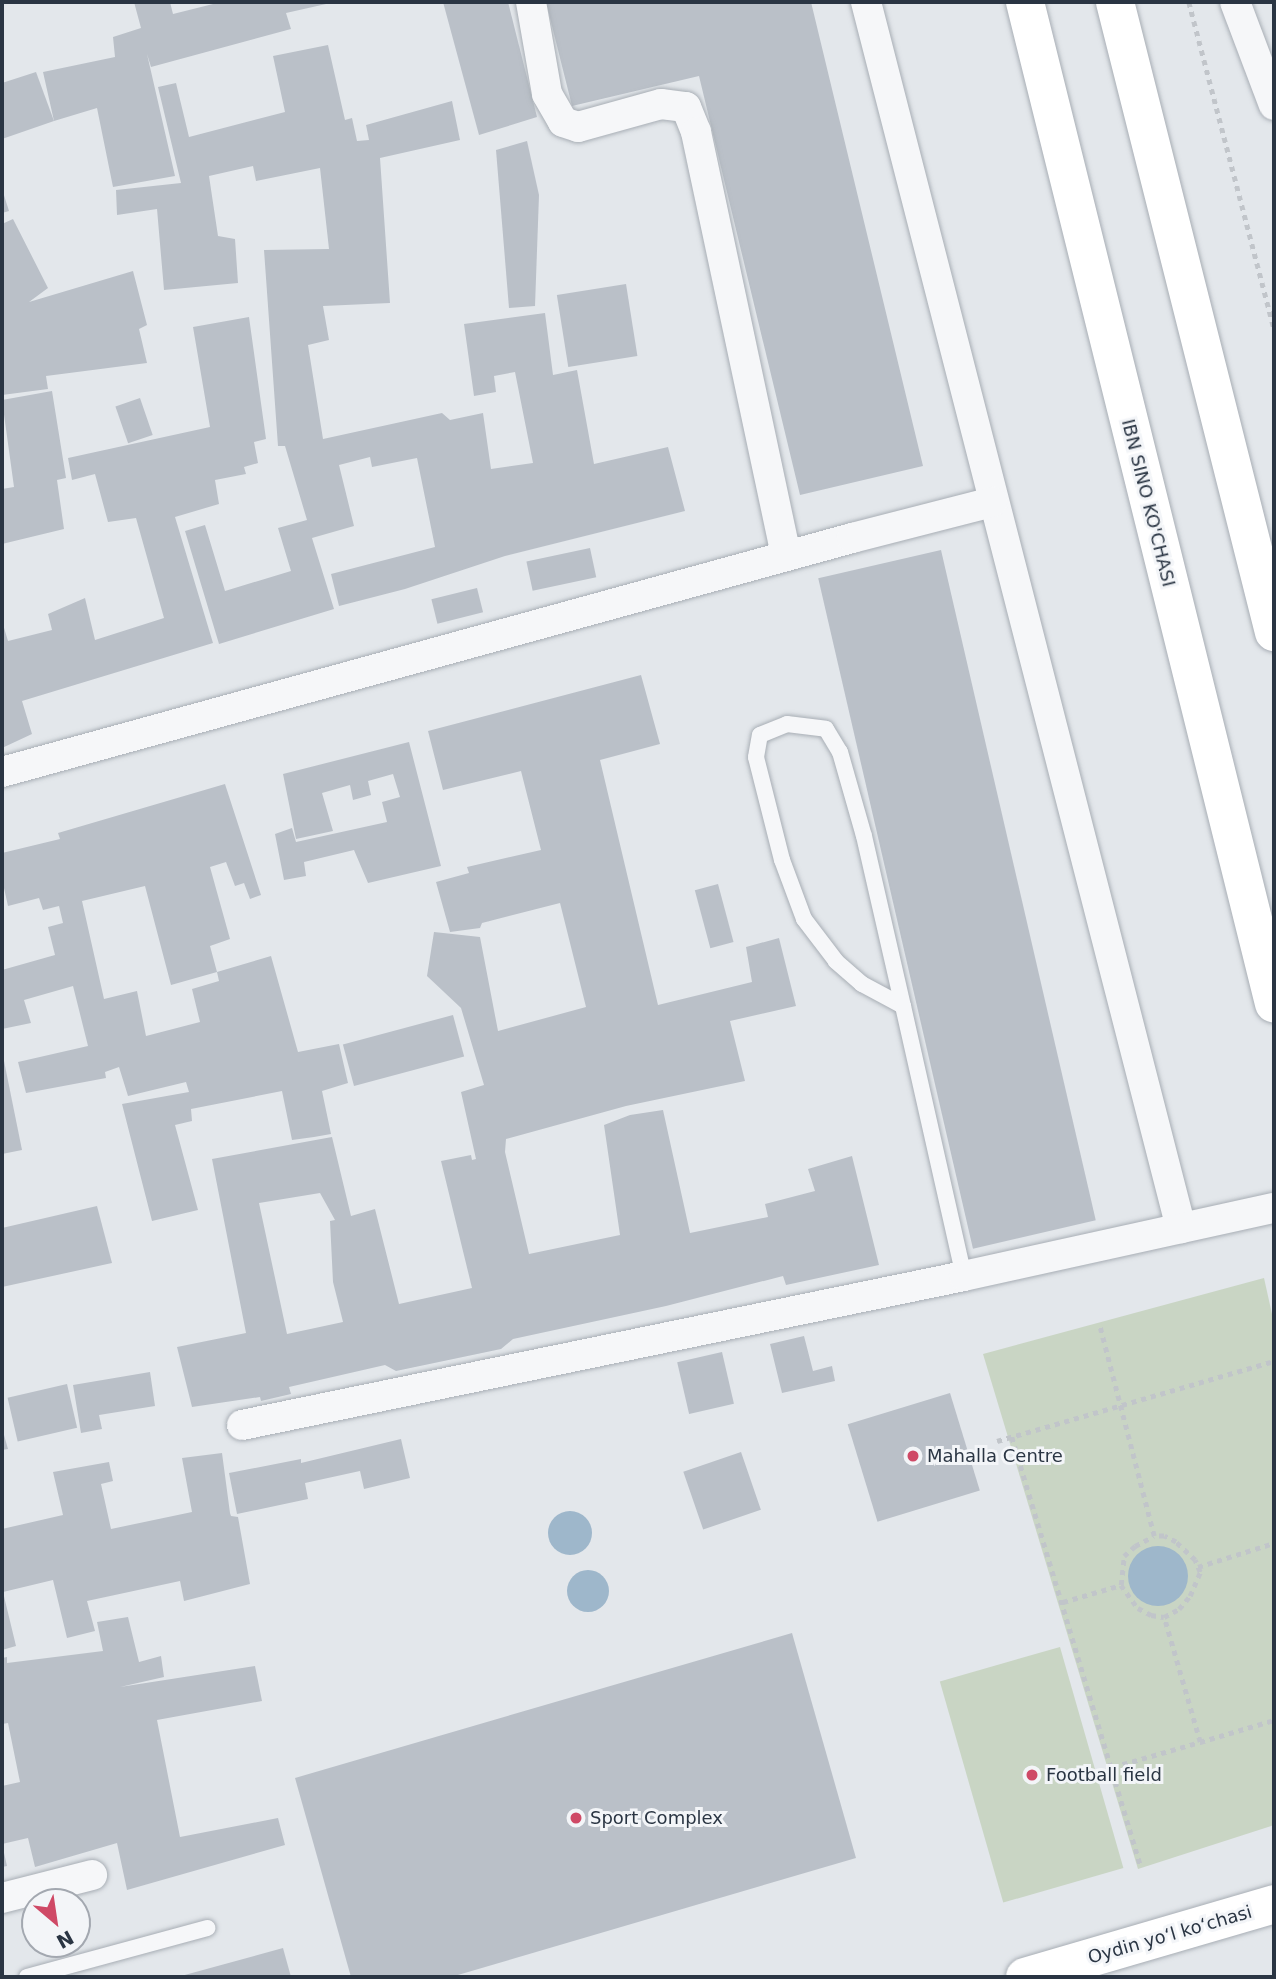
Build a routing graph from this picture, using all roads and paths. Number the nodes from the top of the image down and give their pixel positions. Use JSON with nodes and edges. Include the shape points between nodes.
{"nodes":[{"id":1,"x":531,"y":2,"type":"edge"},
{"id":2,"x":866,"y":2,"type":"edge"},
{"id":3,"x":1025,"y":2,"type":"edge"},
{"id":4,"x":1115,"y":2,"type":"edge"},
{"id":5,"x":1189,"y":2,"type":"edge"},
{"id":6,"x":1235,"y":2,"type":"edge"},
{"id":7,"x":1274,"y":105,"type":"edge"},
{"id":8,"x":1274,"y":329,"type":"edge"},
{"id":9,"x":992,"y":502,"type":"junction"},
{"id":10,"x":786,"y":556,"type":"junction"},
{"id":11,"x":1274,"y":632,"type":"edge"},
{"id":12,"x":2,"y":772,"type":"edge"},
{"id":13,"x":1274,"y":1004,"type":"edge"},
{"id":14,"x":903,"y":1006,"type":"junction"},
{"id":15,"x":1274,"y":1208,"type":"edge"},
{"id":16,"x":1181,"y":1228,"type":"junction"},
{"id":17,"x":964,"y":1276,"type":"junction"},
{"id":18,"x":1100,"y":1327,"type":"dead end"},
{"id":19,"x":1274,"y":1361,"type":"edge"},
{"id":20,"x":1119,"y":1406,"type":"junction"},
{"id":21,"x":242,"y":1425,"type":"dead end"},
{"id":22,"x":1012,"y":1437,"type":"junction"},
{"id":23,"x":997,"y":1441,"type":"dead end"},
{"id":24,"x":1154,"y":1536,"type":"junction"},
{"id":25,"x":1274,"y":1543,"type":"edge"},
{"id":26,"x":1198,"y":1567,"type":"junction"},
{"id":27,"x":1121,"y":1585,"type":"junction"},
{"id":28,"x":1062,"y":1602,"type":"junction"},
{"id":29,"x":1164,"y":1617,"type":"junction"},
{"id":30,"x":1274,"y":1720,"type":"edge"},
{"id":31,"x":1200,"y":1742,"type":"junction"},
{"id":32,"x":1113,"y":1767,"type":"junction"},
{"id":33,"x":1140,"y":1864,"type":"dead end"},
{"id":34,"x":92,"y":1875,"type":"dead end"},
{"id":35,"x":2,"y":1898,"type":"edge"},
{"id":36,"x":1274,"y":1904,"type":"edge"},
{"id":37,"x":207,"y":1928,"type":"dead end"},
{"id":38,"x":27,"y":1977,"type":"edge"},
{"id":39,"x":1025,"y":1977,"type":"edge"}],
"edges":[{"from":1,"to":10,"type":"street","via":[[547,94],[563,122],[578,127],[662,104],[687,107]]},
{"from":2,"to":9,"type":"street"},
{"from":3,"to":13,"type":"main road","name":"IBN SINO KO'CHASI"},
{"from":4,"to":11,"type":"main road"},
{"from":5,"to":8,"type":"path"},
{"from":6,"to":7,"type":"street"},
{"from":9,"to":10,"type":"street"},
{"from":9,"to":16,"type":"street"},
{"from":10,"to":12,"type":"street"},
{"from":14,"to":14,"type":"lane","via":[[853,976],[804,919],[782,860],[756,757],[760,735],[787,724],[826,729],[841,752]]},
{"from":14,"to":17,"type":"lane"},
{"from":15,"to":16,"type":"street"},
{"from":16,"to":17,"type":"street"},
{"from":17,"to":21,"type":"street"},
{"from":18,"to":20,"type":"path"},
{"from":19,"to":20,"type":"path"},
{"from":20,"to":22,"type":"path"},
{"from":20,"to":24,"type":"path"},
{"from":22,"to":23,"type":"path"},
{"from":22,"to":28,"type":"path"},
{"from":24,"to":26,"type":"path","via":[[1164,1535],[1176,1542]]},
{"from":24,"to":27,"type":"path","via":[[1124,1556]]},
{"from":25,"to":26,"type":"path"},
{"from":26,"to":29,"type":"path","via":[[1190,1596]]},
{"from":27,"to":28,"type":"path"},
{"from":27,"to":29,"type":"path","via":[[1138,1608]]},
{"from":28,"to":32,"type":"path"},
{"from":29,"to":31,"type":"path"},
{"from":30,"to":31,"type":"path"},
{"from":31,"to":32,"type":"path"},
{"from":32,"to":33,"type":"path"},
{"from":34,"to":35,"type":"street"},
{"from":36,"to":39,"type":"main road","name":"Oydin yoʻl koʻchasi"},
{"from":37,"to":38,"type":"lane"}]}
